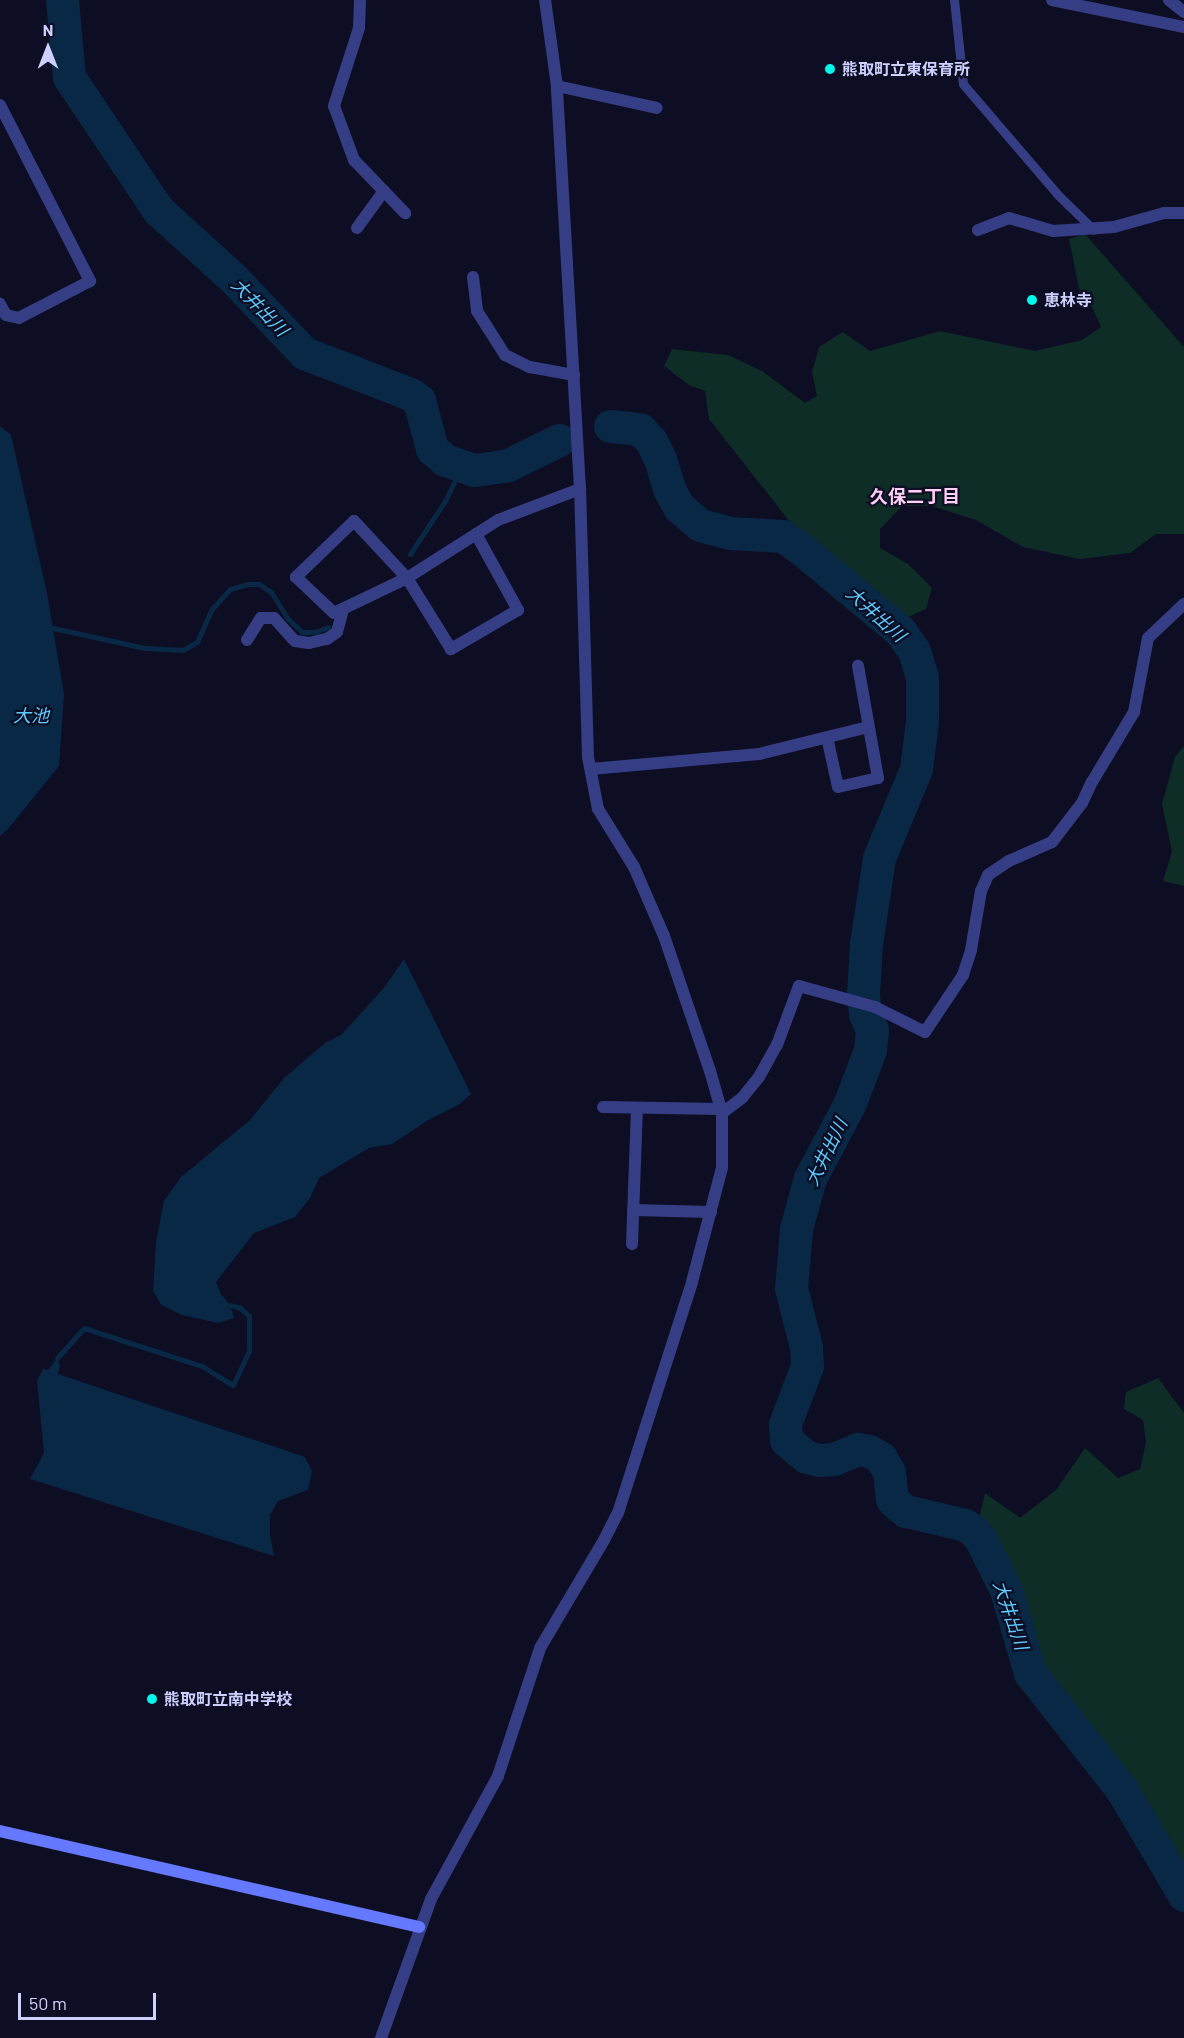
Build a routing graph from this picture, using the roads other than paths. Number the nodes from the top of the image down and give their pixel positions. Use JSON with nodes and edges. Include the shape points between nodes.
{"nodes":[{"id":1,"x":360,"y":0,"type":"edge"},
{"id":2,"x":545,"y":0,"type":"edge"},
{"id":3,"x":954,"y":0,"type":"edge"},
{"id":4,"x":1052,"y":0,"type":"edge"},
{"id":5,"x":1169,"y":0,"type":"edge"},
{"id":6,"x":1184,"y":12,"type":"edge"},
{"id":7,"x":1184,"y":27,"type":"edge"},
{"id":8,"x":557,"y":86,"type":"junction"},
{"id":9,"x":0,"y":105,"type":"edge"},
{"id":10,"x":657,"y":108,"type":"dead end"},
{"id":11,"x":384,"y":191,"type":"junction"},
{"id":12,"x":405,"y":213,"type":"dead end"},
{"id":13,"x":1184,"y":213,"type":"edge"},
{"id":14,"x":357,"y":228,"type":"dead end"},
{"id":15,"x":978,"y":230,"type":"dead end"},
{"id":16,"x":1094,"y":230,"type":"junction"},
{"id":17,"x":473,"y":277,"type":"dead end"},
{"id":18,"x":2,"y":311,"type":"edge"},
{"id":19,"x":574,"y":375,"type":"junction"},
{"id":20,"x":580,"y":489,"type":"junction"},
{"id":21,"x":476,"y":534,"type":"junction"},
{"id":22,"x":407,"y":578,"type":"junction"},
{"id":23,"x":1184,"y":604,"type":"edge"},
{"id":24,"x":344,"y":609,"type":"junction"},
{"id":25,"x":247,"y":640,"type":"dead end"},
{"id":26,"x":858,"y":666,"type":"dead end"},
{"id":27,"x":868,"y":727,"type":"junction"},
{"id":28,"x":827,"y":737,"type":"junction"},
{"id":29,"x":591,"y":769,"type":"junction"},
{"id":30,"x":603,"y":1107,"type":"dead end"},
{"id":31,"x":637,"y":1108,"type":"junction"},
{"id":32,"x":721,"y":1111,"type":"junction"},
{"id":33,"x":633,"y":1210,"type":"junction"},
{"id":34,"x":711,"y":1212,"type":"junction"},
{"id":35,"x":632,"y":1244,"type":"dead end"},
{"id":36,"x":0,"y":1831,"type":"edge"},
{"id":37,"x":419,"y":1927,"type":"junction"},
{"id":38,"x":381,"y":2038,"type":"edge"}],
"edges":[{"from":1,"to":11,"type":"street","via":[[359,28],[334,106],[354,160]]},
{"from":2,"to":8,"type":"street"},
{"from":3,"to":16,"type":"lane","via":[[963,84],[1058,195]]},
{"from":4,"to":7,"type":"street"},
{"from":5,"to":6,"type":"street"},
{"from":8,"to":10,"type":"street"},
{"from":8,"to":19,"type":"street"},
{"from":9,"to":18,"type":"street","via":[[90,281],[19,318]]},
{"from":11,"to":12,"type":"street"},
{"from":11,"to":14,"type":"street"},
{"from":13,"to":16,"type":"street","via":[[1164,213]]},
{"from":15,"to":16,"type":"street","via":[[1009,218],[1053,231]]},
{"from":17,"to":19,"type":"street","via":[[477,311],[505,355],[530,367]]},
{"from":19,"to":20,"type":"street"},
{"from":20,"to":21,"type":"street","via":[[498,520]]},
{"from":20,"to":29,"type":"street"},
{"from":21,"to":22,"type":"street"},
{"from":21,"to":22,"type":"street","via":[[518,609],[451,649]]},
{"from":22,"to":24,"type":"street"},
{"from":22,"to":24,"type":"street","via":[[354,521],[296,577],[334,613]]},
{"from":23,"to":32,"type":"street","via":[[1148,638],[1134,712],[1082,803],[1052,842],[988,875],[963,975],[925,1032],[875,1007],[799,986],[777,1045],[759,1077],[742,1098]]},
{"from":24,"to":25,"type":"street","via":[[337,632],[327,639],[295,641],[274,618],[261,618]]},
{"from":26,"to":27,"type":"street"},
{"from":27,"to":28,"type":"street"},
{"from":27,"to":28,"type":"street","via":[[878,778],[838,787]]},
{"from":28,"to":29,"type":"street","via":[[759,754]]},
{"from":29,"to":32,"type":"street","via":[[598,809],[634,867],[664,936]]},
{"from":30,"to":31,"type":"street"},
{"from":31,"to":32,"type":"street"},
{"from":31,"to":33,"type":"street"},
{"from":32,"to":34,"type":"street","via":[[722,1168]]},
{"from":33,"to":34,"type":"street"},
{"from":33,"to":35,"type":"street"},
{"from":34,"to":37,"type":"street","via":[[618,1512],[540,1648],[498,1776]]},
{"from":36,"to":37,"type":"street"},
{"from":37,"to":38,"type":"street"}]}
